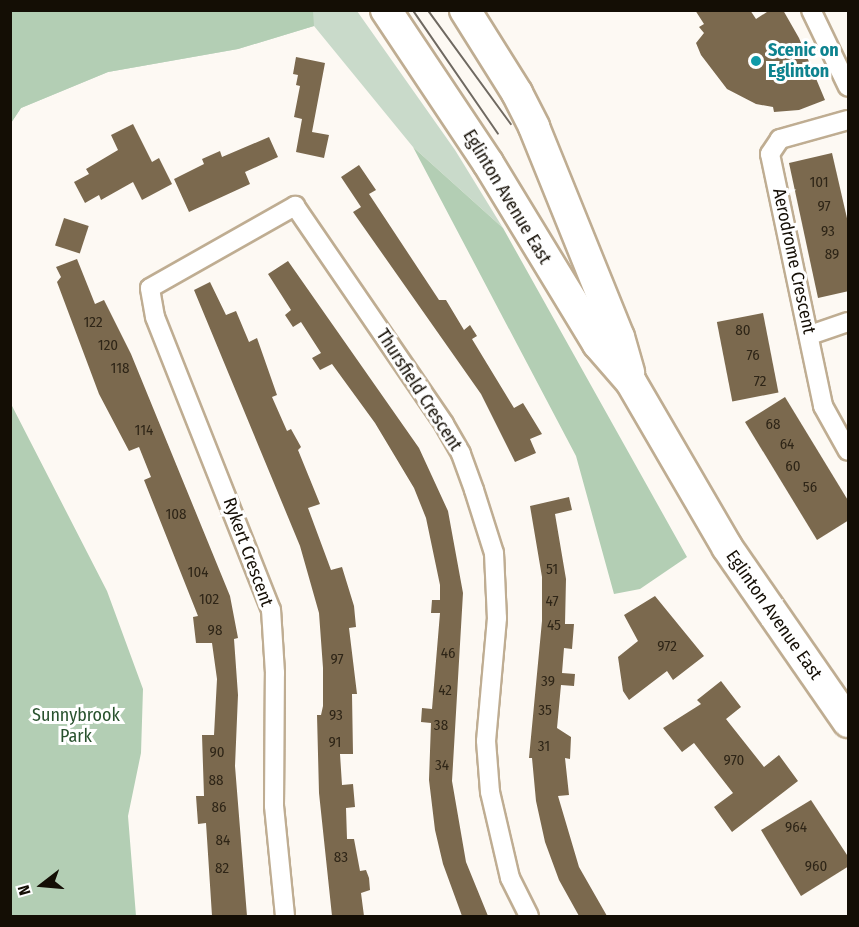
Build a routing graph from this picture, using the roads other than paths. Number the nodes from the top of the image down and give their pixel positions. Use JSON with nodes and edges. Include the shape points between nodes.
{"nodes":[{"id":1,"x":386,"y":10,"type":"edge"},
{"id":2,"x":465,"y":10,"type":"edge"},
{"id":3,"x":811,"y":10,"type":"edge"},
{"id":4,"x":849,"y":87,"type":"edge"},
{"id":5,"x":849,"y":120,"type":"edge"},
{"id":6,"x":225,"y":243,"type":"joint"},
{"id":7,"x":849,"y":322,"type":"edge"},
{"id":8,"x":810,"y":335,"type":"junction"},
{"id":9,"x":631,"y":382,"type":"junction"},
{"id":10,"x":849,"y":451,"type":"edge"},
{"id":11,"x":849,"y":722,"type":"edge"},
{"id":12,"x":285,"y":916,"type":"edge"},
{"id":13,"x":529,"y":916,"type":"edge"}],
"edges":[{"from":1,"to":9,"type":"main road","name":"Eglinton Avenue East","via":[[481,153],[598,344]]},
{"from":2,"to":9,"type":"main road","name":"Eglinton Avenue East","via":[[534,127],[619,337]]},
{"from":3,"to":4,"type":"street"},
{"from":5,"to":8,"type":"street","name":"Aerodrome Crescent","via":[[780,139],[770,154]]},
{"from":6,"to":12,"type":"street","name":"Rykert Crescent","via":[[150,288],[155,317],[271,610],[275,673],[274,806]]},
{"from":6,"to":13,"type":"street","name":"Thursfield Crescent","via":[[295,206],[461,454],[494,553],[497,618],[486,741],[490,792],[510,878]]},
{"from":7,"to":8,"type":"street"},
{"from":8,"to":10,"type":"street","name":"Aerodrome Crescent","via":[[823,405]]},
{"from":9,"to":11,"type":"main road","name":"Eglinton Avenue East","via":[[727,547]]}]}
